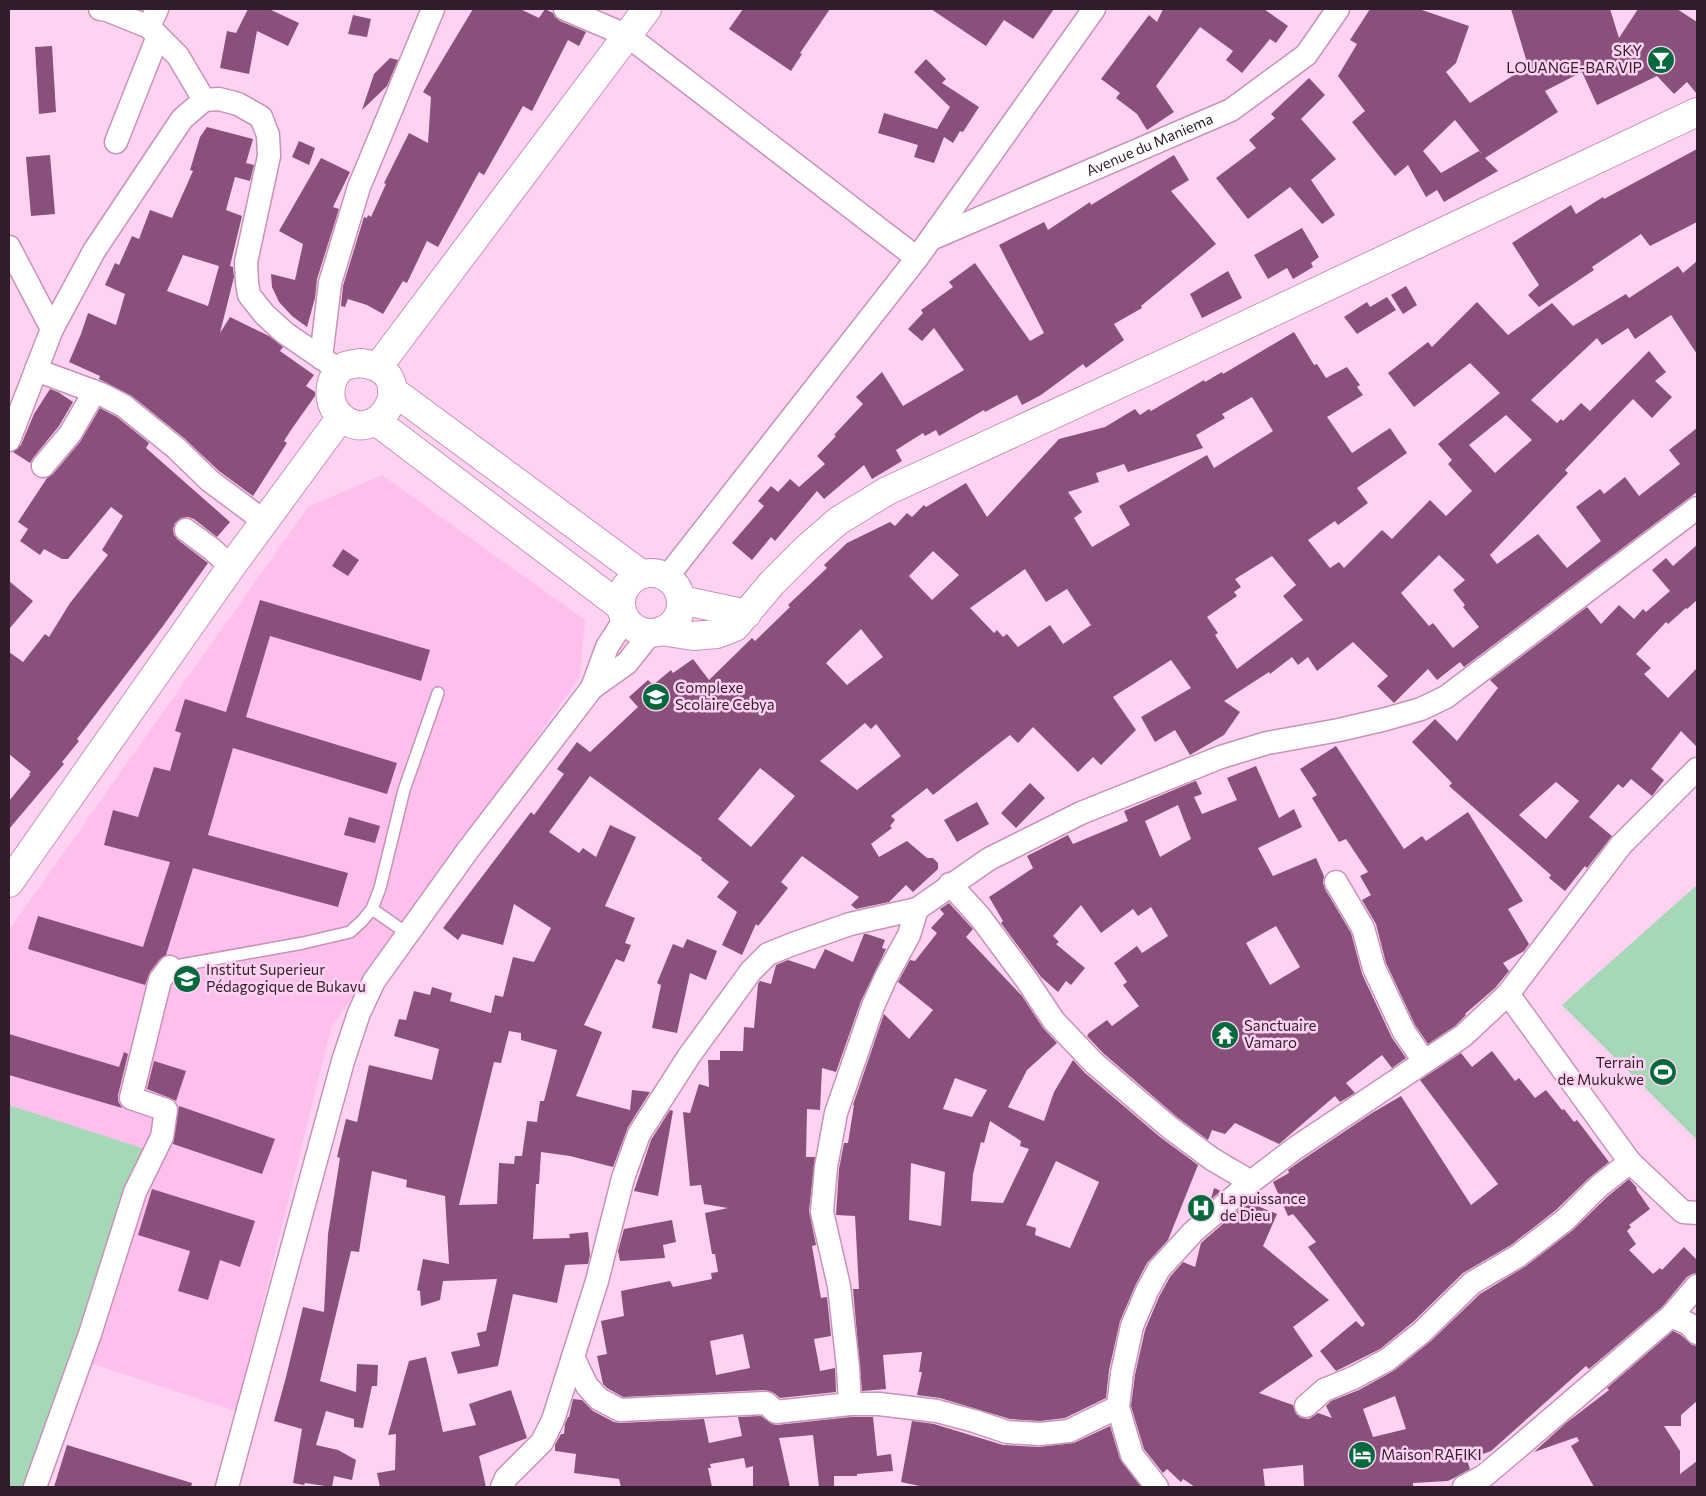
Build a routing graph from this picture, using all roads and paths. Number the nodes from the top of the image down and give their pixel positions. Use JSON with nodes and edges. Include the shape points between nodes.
{"nodes":[{"id":1,"x":100,"y":9,"type":"edge"},
{"id":2,"x":432,"y":9,"type":"edge"},
{"id":3,"x":565,"y":9,"type":"edge"},
{"id":4,"x":647,"y":9,"type":"edge"},
{"id":5,"x":1094,"y":9,"type":"edge"},
{"id":6,"x":1338,"y":9,"type":"edge"},
{"id":7,"x":155,"y":24,"type":"edge"},
{"id":8,"x":628,"y":36,"type":"junction"},
{"id":9,"x":204,"y":100,"type":"junction"},
{"id":10,"x":1697,"y":112,"type":"edge"},
{"id":11,"x":116,"y":142,"type":"dead end"},
{"id":12,"x":930,"y":240,"type":"junction"},
{"id":13,"x":9,"y":247,"type":"edge"},
{"id":14,"x":917,"y":258,"type":"junction"},
{"id":15,"x":52,"y":329,"type":"junction"},
{"id":16,"x":330,"y":364,"type":"junction"},
{"id":17,"x":378,"y":368,"type":"junction"},
{"id":18,"x":36,"y":370,"type":"junction"},
{"id":19,"x":392,"y":390,"type":"junction"},
{"id":20,"x":93,"y":391,"type":"junction"},
{"id":21,"x":341,"y":417,"type":"junction"},
{"id":22,"x":376,"y":421,"type":"junction"},
{"id":23,"x":9,"y":440,"type":"edge"},
{"id":24,"x":43,"y":466,"type":"dead end"},
{"id":25,"x":1697,"y":508,"type":"edge"},
{"id":26,"x":264,"y":521,"type":"junction"},
{"id":27,"x":186,"y":530,"type":"dead end"},
{"id":28,"x":231,"y":567,"type":"junction"},
{"id":29,"x":663,"y":584,"type":"junction"},
{"id":30,"x":622,"y":612,"type":"junction"},
{"id":31,"x":747,"y":614,"type":"junction"},
{"id":32,"x":656,"y":633,"type":"junction"},
{"id":33,"x":592,"y":688,"type":"junction"},
{"id":34,"x":438,"y":693,"type":"dead end"},
{"id":35,"x":1697,"y":769,"type":"edge"},
{"id":36,"x":1336,"y":882,"type":"dead end"},
{"id":37,"x":9,"y":883,"type":"edge"},
{"id":38,"x":950,"y":884,"type":"junction"},
{"id":39,"x":372,"y":909,"type":"junction"},
{"id":40,"x":917,"y":909,"type":"junction"},
{"id":41,"x":408,"y":934,"type":"junction"},
{"id":42,"x":170,"y":967,"type":"joint"},
{"id":43,"x":1508,"y":994,"type":"junction"},
{"id":44,"x":1424,"y":1061,"type":"junction"},
{"id":45,"x":1630,"y":1162,"type":"junction"},
{"id":46,"x":1251,"y":1182,"type":"junction"},
{"id":47,"x":1697,"y":1213,"type":"edge"},
{"id":48,"x":1697,"y":1286,"type":"edge"},
{"id":49,"x":1671,"y":1316,"type":"junction"},
{"id":50,"x":1697,"y":1333,"type":"edge"},
{"id":51,"x":572,"y":1357,"type":"junction"},
{"id":52,"x":850,"y":1404,"type":"junction"},
{"id":53,"x":1118,"y":1406,"type":"junction"},
{"id":54,"x":1306,"y":1406,"type":"dead end"},
{"id":55,"x":35,"y":1487,"type":"edge"},
{"id":56,"x":227,"y":1487,"type":"edge"},
{"id":57,"x":502,"y":1487,"type":"edge"},
{"id":58,"x":1157,"y":1487,"type":"edge"},
{"id":59,"x":1464,"y":1487,"type":"edge"}],
"edges":[{"from":1,"to":7,"type":"street"},
{"from":2,"to":16,"type":"street","via":[[358,187],[330,283]]},
{"from":3,"to":8,"type":"street"},
{"from":4,"to":8,"type":"street"},
{"from":5,"to":12,"type":"street"},
{"from":6,"to":12,"type":"street","name":"Avenue du Maniema","via":[[1306,55],[1231,110]]},
{"from":7,"to":9,"type":"street"},
{"from":7,"to":11,"type":"street"},
{"from":8,"to":14,"type":"street"},
{"from":8,"to":17,"type":"street"},
{"from":9,"to":15,"type":"street","via":[[182,119],[94,251]]},
{"from":9,"to":16,"type":"street","via":[[219,99],[238,104],[260,117],[268,135],[269,156],[246,262],[250,295],[265,315],[285,333]]},
{"from":10,"to":31,"type":"street","via":[[887,490],[838,521],[807,548]]},
{"from":12,"to":14,"type":"street"},
{"from":13,"to":15,"type":"street"},
{"from":14,"to":29,"type":"street"},
{"from":15,"to":18,"type":"street"},
{"from":16,"to":17,"type":"street","via":[[360,363]]},
{"from":16,"to":21,"type":"street","via":[[331,402]]},
{"from":17,"to":19,"type":"street","via":[[385,373]]},
{"from":18,"to":20,"type":"street"},
{"from":18,"to":23,"type":"street"},
{"from":19,"to":22,"type":"street","via":[[389,408]]},
{"from":19,"to":29,"type":"street"},
{"from":20,"to":24,"type":"street","via":[[70,434]]},
{"from":20,"to":26,"type":"street","via":[[124,406],[176,448],[210,482]]},
{"from":21,"to":22,"type":"street","via":[[358,424]]},
{"from":21,"to":26,"type":"street"},
{"from":22,"to":30,"type":"street"},
{"from":25,"to":38,"type":"street","via":[[1446,698],[1386,719],[1267,743],[1221,757],[1081,813],[989,859]]},
{"from":26,"to":28,"type":"street"},
{"from":27,"to":28,"type":"street"},
{"from":28,"to":37,"type":"street"},
{"from":29,"to":30,"type":"street","via":[[629,581],[622,592]]},
{"from":29,"to":31,"type":"street"},
{"from":29,"to":32,"type":"street","via":[[680,613],[672,624]]},
{"from":30,"to":32,"type":"street","via":[[634,628]]},
{"from":30,"to":33,"type":"street"},
{"from":31,"to":32,"type":"street","via":[[735,627],[717,634]]},
{"from":32,"to":33,"type":"street","via":[[627,663]]},
{"from":33,"to":41,"type":"street"},
{"from":34,"to":39,"type":"lane","via":[[404,790]]},
{"from":35,"to":43,"type":"street","via":[[1621,845]]},
{"from":36,"to":44,"type":"street","via":[[1363,928],[1374,968],[1404,1032]]},
{"from":38,"to":40,"type":"street"},
{"from":38,"to":46,"type":"street","via":[[980,917],[1054,1021],[1094,1063],[1212,1159]]},
{"from":39,"to":41,"type":"lane"},
{"from":39,"to":42,"type":"lane","via":[[350,932]]},
{"from":40,"to":51,"type":"street","via":[[850,924],[793,944],[768,954],[751,971],[689,1056],[639,1134],[623,1178],[597,1281]]},
{"from":40,"to":52,"type":"street","via":[[909,935],[873,1006],[836,1113],[826,1167],[822,1212],[838,1286]]},
{"from":41,"to":56,"type":"street","via":[[374,981],[343,1061]]},
{"from":42,"to":55,"type":"street","via":[[160,980],[131,1098],[166,1110],[162,1137],[135,1192],[90,1334]]},
{"from":43,"to":44,"type":"street","via":[[1463,1036]]},
{"from":43,"to":45,"type":"street"},
{"from":44,"to":46,"type":"street"},
{"from":45,"to":47,"type":"street","via":[[1683,1212]]},
{"from":45,"to":54,"type":"street","via":[[1598,1186],[1565,1220],[1518,1256],[1472,1283],[1422,1332],[1387,1360],[1324,1390]]},
{"from":46,"to":53,"type":"street","via":[[1193,1232],[1159,1269],[1132,1326]]},
{"from":48,"to":49,"type":"street"},
{"from":49,"to":50,"type":"street","via":[[1689,1324]]},
{"from":49,"to":59,"type":"street","via":[[1484,1476]]},
{"from":51,"to":52,"type":"street","via":[[587,1386],[599,1399],[620,1410],[766,1402],[776,1412]]},
{"from":51,"to":57,"type":"street","via":[[553,1420],[542,1442],[506,1478]]},
{"from":52,"to":53,"type":"street","via":[[937,1411],[1007,1432],[1040,1434],[1069,1431]]},
{"from":53,"to":58,"type":"street","via":[[1132,1455]]}]}
